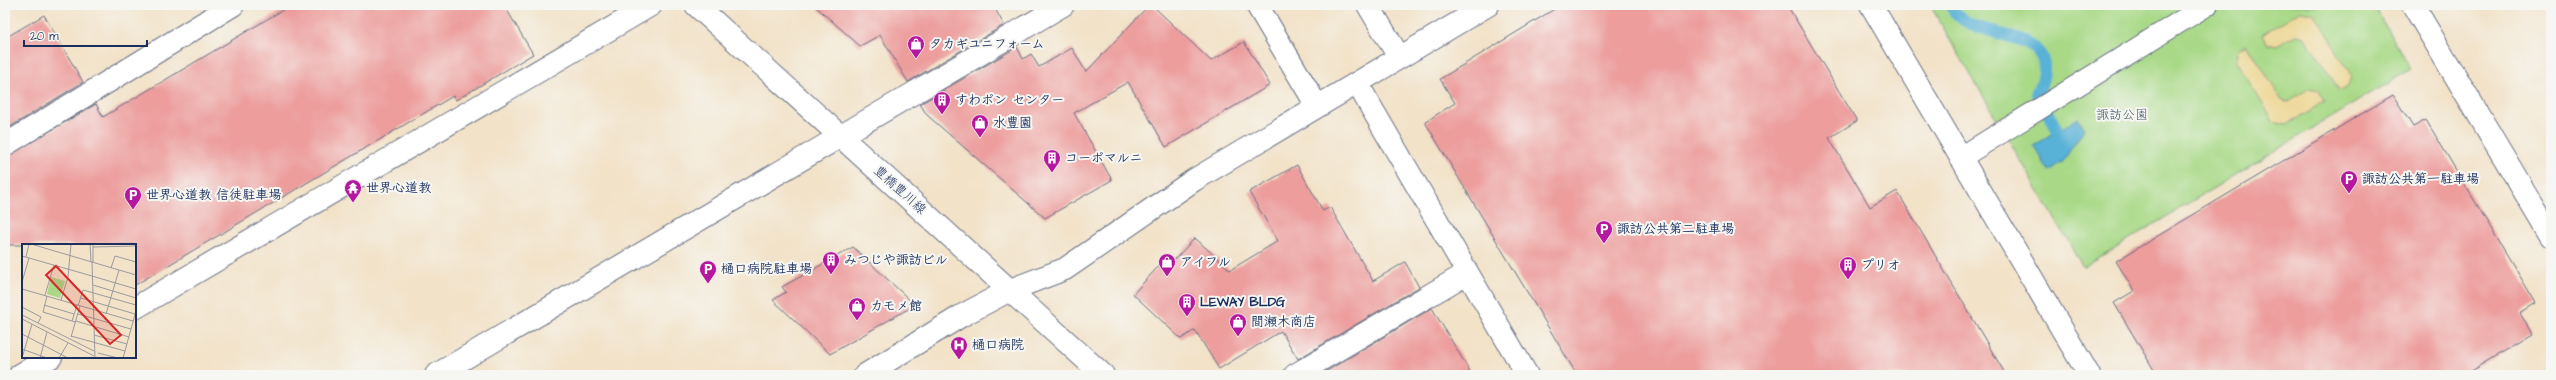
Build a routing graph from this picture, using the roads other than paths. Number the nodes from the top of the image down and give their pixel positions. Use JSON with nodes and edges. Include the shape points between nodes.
{"nodes":[{"id":1,"x":234,"y":5,"type":"edge"},
{"id":2,"x":650,"y":5,"type":"edge"},
{"id":3,"x":696,"y":5,"type":"edge"},
{"id":4,"x":1063,"y":5,"type":"edge"},
{"id":5,"x":1257,"y":5,"type":"edge"},
{"id":6,"x":1368,"y":5,"type":"edge"},
{"id":7,"x":1488,"y":5,"type":"edge"},
{"id":8,"x":1871,"y":5,"type":"edge"},
{"id":9,"x":2208,"y":5,"type":"edge"},
{"id":10,"x":2413,"y":5,"type":"edge"},
{"id":11,"x":1399,"y":57,"type":"junction"},
{"id":12,"x":1357,"y":83,"type":"junction"},
{"id":13,"x":1317,"y":106,"type":"junction"},
{"id":14,"x":840,"y":136,"type":"junction"},
{"id":15,"x":5,"y":144,"type":"edge"},
{"id":16,"x":1960,"y":158,"type":"junction"},
{"id":17,"x":2551,"y":236,"type":"edge"},
{"id":18,"x":1467,"y":273,"type":"junction"},
{"id":19,"x":1010,"y":290,"type":"junction"},
{"id":20,"x":136,"y":307,"type":"edge"},
{"id":21,"x":49,"y":358,"type":"edge"},
{"id":22,"x":20,"y":375,"type":"edge"},
{"id":23,"x":436,"y":375,"type":"edge"},
{"id":24,"x":865,"y":375,"type":"edge"},
{"id":25,"x":1103,"y":375,"type":"edge"},
{"id":26,"x":1295,"y":375,"type":"edge"},
{"id":27,"x":1527,"y":375,"type":"edge"},
{"id":28,"x":2089,"y":375,"type":"edge"}],
"edges":[{"from":1,"to":15,"type":"street"},
{"from":2,"to":20,"type":"street"},
{"from":3,"to":14,"type":"street","name":"豊橋豊川線"},
{"from":4,"to":14,"type":"street"},
{"from":5,"to":13,"type":"street"},
{"from":6,"to":11,"type":"street"},
{"from":7,"to":11,"type":"street"},
{"from":8,"to":16,"type":"street"},
{"from":9,"to":16,"type":"lane"},
{"from":10,"to":17,"type":"street"},
{"from":11,"to":12,"type":"street"},
{"from":12,"to":13,"type":"street"},
{"from":12,"to":18,"type":"street"},
{"from":13,"to":19,"type":"street","via":[[1194,180],[1065,270]]},
{"from":14,"to":19,"type":"street","name":"豊橋豊川線"},
{"from":14,"to":23,"type":"street"},
{"from":16,"to":28,"type":"street"},
{"from":18,"to":26,"type":"street"},
{"from":18,"to":27,"type":"street"},
{"from":19,"to":24,"type":"street","via":[[961,316]]},
{"from":19,"to":25,"type":"street","name":"豊橋豊川線"},
{"from":21,"to":22,"type":"street"}]}
